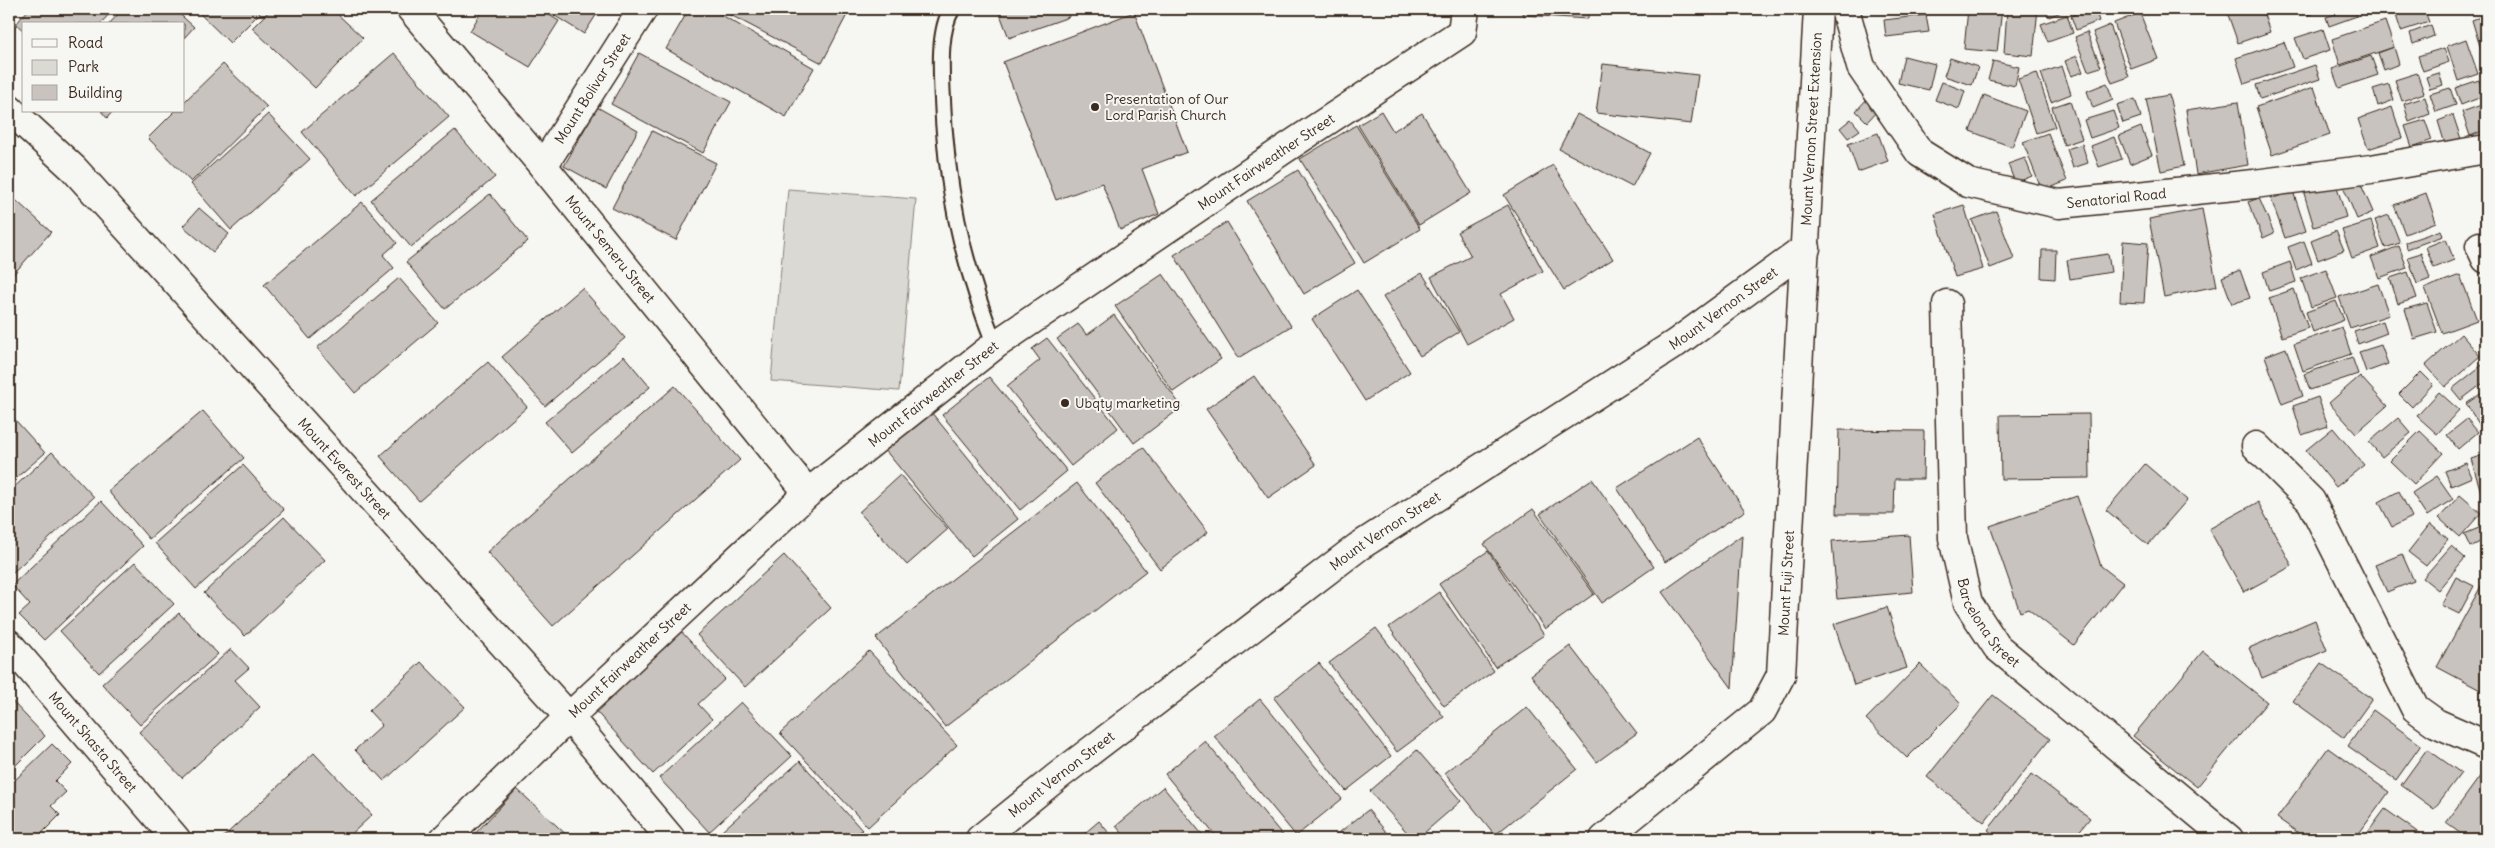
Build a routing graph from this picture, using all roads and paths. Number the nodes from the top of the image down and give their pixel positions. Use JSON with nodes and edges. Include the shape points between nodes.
{"nodes":[{"id":1,"x":410,"y":9,"type":"edge"},
{"id":2,"x":643,"y":9,"type":"edge"},
{"id":3,"x":952,"y":9,"type":"edge"},
{"id":4,"x":1465,"y":9,"type":"edge"},
{"id":5,"x":1818,"y":9,"type":"edge"},
{"id":6,"x":1845,"y":9,"type":"edge"},
{"id":7,"x":9,"y":109,"type":"edge"},
{"id":8,"x":2486,"y":149,"type":"edge"},
{"id":9,"x":543,"y":166,"type":"junction"},
{"id":10,"x":1806,"y":248,"type":"junction"},
{"id":11,"x":1947,"y":304,"type":"dead end"},
{"id":12,"x":995,"y":345,"type":"junction"},
{"id":13,"x":2256,"y":446,"type":"dead end"},
{"id":14,"x":808,"y":494,"type":"junction"},
{"id":15,"x":9,"y":644,"type":"edge"},
{"id":16,"x":568,"y":717,"type":"junction"},
{"id":17,"x":2486,"y":745,"type":"edge"},
{"id":18,"x":176,"y":839,"type":"edge"},
{"id":19,"x":444,"y":839,"type":"edge"},
{"id":20,"x":671,"y":839,"type":"edge"},
{"id":21,"x":980,"y":839,"type":"edge"},
{"id":22,"x":1604,"y":839,"type":"edge"},
{"id":23,"x":2229,"y":839,"type":"edge"}],
"edges":[{"from":1,"to":9,"type":"street","name":"Mount Semeru Street"},
{"from":2,"to":9,"type":"street","name":"Mount Bolivar Street"},
{"from":3,"to":12,"type":"lane","via":[[941,60],[948,172],[954,212],[974,291]]},
{"from":4,"to":12,"type":"street","name":"Mount Fairweather Street","via":[[1462,32]]},
{"from":5,"to":10,"type":"street","name":"Mount Vernon Street Extension"},
{"from":6,"to":8,"type":"street","name":"Senatorial Road","via":[[1861,67],[1920,153],[1968,183],[2059,204],[2264,183]]},
{"from":7,"to":16,"type":"street","name":"Mount Everest Street","via":[[74,169]]},
{"from":9,"to":14,"type":"street","name":"Mount Semeru Street"},
{"from":10,"to":21,"type":"street","name":"Mount Vernon Street","via":[[1676,343],[1358,547]]},
{"from":10,"to":22,"type":"street","name":"Mount Fuji Street","via":[[1781,675],[1762,711]]},
{"from":11,"to":23,"type":"street","name":"Barcelona Street","via":[[1953,538],[1968,603],[1997,647]]},
{"from":12,"to":14,"type":"street","name":"Mount Fairweather Street"},
{"from":13,"to":17,"type":"street","via":[[2311,501],[2415,708],[2436,723]]},
{"from":14,"to":16,"type":"street","name":"Mount Fairweather Street"},
{"from":15,"to":18,"type":"street","name":"Mount Shasta Street"},
{"from":16,"to":19,"type":"street","name":"Mount Fairweather Street"},
{"from":16,"to":20,"type":"street","name":"Mount Everest Street"}]}
